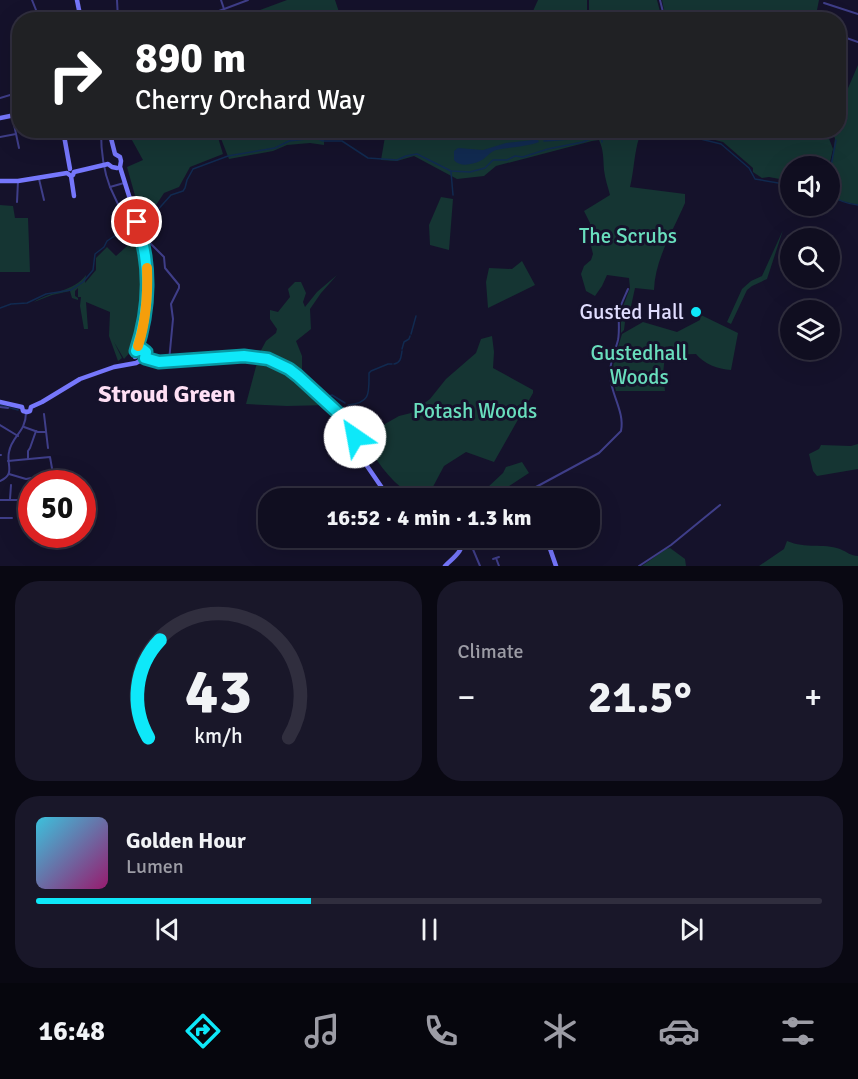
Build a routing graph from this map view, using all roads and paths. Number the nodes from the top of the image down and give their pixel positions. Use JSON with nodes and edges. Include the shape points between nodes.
{"nodes":[{"id":1,"x":221,"y":0,"type":"edge"},
{"id":2,"x":234,"y":0,"type":"edge"},
{"id":3,"x":248,"y":0,"type":"edge"},
{"id":4,"x":824,"y":3,"type":"dead end"},
{"id":5,"x":236,"y":4,"type":"junction"},
{"id":6,"x":224,"y":9,"type":"junction"},
{"id":7,"x":216,"y":12,"type":"edge"},
{"id":8,"x":858,"y":14,"type":"edge"},
{"id":9,"x":12,"y":115,"type":"edge"},
{"id":10,"x":0,"y":118,"type":"edge"},
{"id":11,"x":17,"y":138,"type":"edge"},
{"id":12,"x":65,"y":138,"type":"edge"},
{"id":13,"x":101,"y":138,"type":"edge"},
{"id":14,"x":109,"y":138,"type":"edge"},
{"id":15,"x":18,"y":148,"type":"dead end"},
{"id":16,"x":109,"y":159,"type":"junction"},
{"id":17,"x":118,"y":166,"type":"junction"},
{"id":18,"x":71,"y":172,"type":"junction"},
{"id":19,"x":39,"y":178,"type":"junction"},
{"id":20,"x":0,"y":181,"type":"edge"},
{"id":21,"x":18,"y":182,"type":"junction"},
{"id":22,"x":124,"y":183,"type":"junction"},
{"id":23,"x":110,"y":187,"type":"junction"},
{"id":24,"x":127,"y":189,"type":"junction"},
{"id":25,"x":74,"y":196,"type":"dead end"},
{"id":26,"x":44,"y":200,"type":"dead end"},
{"id":27,"x":17,"y":202,"type":"dead end"},
{"id":28,"x":134,"y":227,"type":"dead end"},
{"id":29,"x":147,"y":240,"type":"dead end"},
{"id":30,"x":627,"y":289,"type":"dead end"},
{"id":31,"x":144,"y":321,"type":"junction"},
{"id":32,"x":136,"y":354,"type":"junction"},
{"id":33,"x":143,"y":355,"type":"junction"},
{"id":34,"x":274,"y":357,"type":"dead end"},
{"id":35,"x":260,"y":358,"type":"junction"},
{"id":36,"x":169,"y":361,"type":"junction"},
{"id":37,"x":122,"y":365,"type":"junction"},
{"id":38,"x":0,"y":402,"type":"edge"},
{"id":39,"x":0,"y":407,"type":"edge"},
{"id":40,"x":22,"y":407,"type":"junction"},
{"id":41,"x":31,"y":407,"type":"junction"},
{"id":42,"x":8,"y":408,"type":"dead end"},
{"id":43,"x":26,"y":412,"type":"junction"},
{"id":44,"x":44,"y":414,"type":"dead end"},
{"id":45,"x":0,"y":425,"type":"edge"},
{"id":46,"x":24,"y":427,"type":"junction"},
{"id":47,"x":36,"y":431,"type":"junction"},
{"id":48,"x":46,"y":432,"type":"junction"},
{"id":49,"x":18,"y":436,"type":"junction"},
{"id":50,"x":48,"y":448,"type":"dead end"},
{"id":51,"x":28,"y":460,"type":"junction"},
{"id":52,"x":8,"y":461,"type":"junction"},
{"id":53,"x":9,"y":474,"type":"junction"},
{"id":54,"x":0,"y":481,"type":"edge"},
{"id":55,"x":11,"y":485,"type":"dead end"},
{"id":56,"x":382,"y":488,"type":"edge"},
{"id":57,"x":534,"y":488,"type":"edge"},
{"id":58,"x":0,"y":500,"type":"edge"},
{"id":59,"x":10,"y":500,"type":"junction"},
{"id":60,"x":18,"y":500,"type":"edge"},
{"id":61,"x":720,"y":505,"type":"dead end"},
{"id":62,"x":0,"y":518,"type":"edge"},
{"id":63,"x":12,"y":518,"type":"dead end"},
{"id":64,"x":461,"y":548,"type":"edge"},
{"id":65,"x":472,"y":548,"type":"edge"},
{"id":66,"x":550,"y":548,"type":"edge"},
{"id":67,"x":496,"y":558,"type":"dead end"},
{"id":68,"x":445,"y":566,"type":"edge"},
{"id":69,"x":480,"y":566,"type":"edge"},
{"id":70,"x":499,"y":566,"type":"edge"},
{"id":71,"x":556,"y":566,"type":"edge"},
{"id":72,"x":639,"y":566,"type":"edge"}],
"edges":[{"from":1,"to":6,"type":"street"},
{"from":2,"to":5,"type":"street"},
{"from":3,"to":5,"type":"street"},
{"from":4,"to":8,"type":"street"},
{"from":5,"to":6,"type":"street"},
{"from":6,"to":7,"type":"street"},
{"from":9,"to":10,"type":"main road"},
{"from":11,"to":15,"type":"street"},
{"from":12,"to":18,"type":"main road"},
{"from":13,"to":16,"type":"street"},
{"from":14,"to":16,"type":"main road"},
{"from":16,"to":17,"type":"main road","via":[[112,168]]},
{"from":16,"to":17,"type":"main road","via":[[120,157]]},
{"from":16,"to":18,"type":"main road"},
{"from":16,"to":23,"type":"street"},
{"from":17,"to":22,"type":"main road"},
{"from":17,"to":24,"type":"main road"},
{"from":18,"to":19,"type":"main road"},
{"from":18,"to":25,"type":"main road"},
{"from":19,"to":21,"type":"main road"},
{"from":19,"to":26,"type":"street"},
{"from":20,"to":21,"type":"main road"},
{"from":21,"to":27,"type":"street"},
{"from":22,"to":23,"type":"street"},
{"from":22,"to":24,"type":"main road"},
{"from":23,"to":28,"type":"street","via":[[124,217]]},
{"from":24,"to":31,"type":"main road","via":[[146,259]]},
{"from":29,"to":36,"type":"street","via":[[164,257],[165,268],[179,285],[171,304]]},
{"from":30,"to":57,"type":"street","via":[[619,312],[609,374],[621,431],[599,453]]},
{"from":31,"to":32,"type":"main road"},
{"from":31,"to":33,"type":"main road"},
{"from":32,"to":33,"type":"main road"},
{"from":32,"to":33,"type":"main road","via":[[138,359]]},
{"from":32,"to":37,"type":"main road"},
{"from":33,"to":36,"type":"main road","via":[[159,362]]},
{"from":33,"to":37,"type":"main road","via":[[136,363]]},
{"from":34,"to":35,"type":"street"},
{"from":35,"to":36,"type":"main road"},
{"from":35,"to":56,"type":"main road","via":[[289,369],[347,421],[365,462]]},
{"from":37,"to":41,"type":"main road","via":[[80,379]]},
{"from":38,"to":40,"type":"main road"},
{"from":39,"to":42,"type":"street"},
{"from":40,"to":41,"type":"main road","via":[[26,403]]},
{"from":40,"to":43,"type":"main road"},
{"from":41,"to":43,"type":"main road"},
{"from":43,"to":46,"type":"street"},
{"from":44,"to":48,"type":"street"},
{"from":45,"to":49,"type":"street"},
{"from":46,"to":47,"type":"street"},
{"from":46,"to":49,"type":"street"},
{"from":47,"to":48,"type":"street"},
{"from":47,"to":51,"type":"street"},
{"from":48,"to":50,"type":"street"},
{"from":49,"to":52,"type":"street"},
{"from":51,"to":52,"type":"street"},
{"from":51,"to":53,"type":"street","via":[[50,457],[53,474],[26,479]]},
{"from":52,"to":53,"type":"street"},
{"from":53,"to":54,"type":"street"},
{"from":55,"to":59,"type":"street"},
{"from":58,"to":59,"type":"street"},
{"from":59,"to":60,"type":"street"},
{"from":61,"to":72,"type":"street"},
{"from":62,"to":63,"type":"street"},
{"from":64,"to":68,"type":"main road"},
{"from":65,"to":69,"type":"street"},
{"from":66,"to":71,"type":"main road"},
{"from":67,"to":70,"type":"street"}]}
